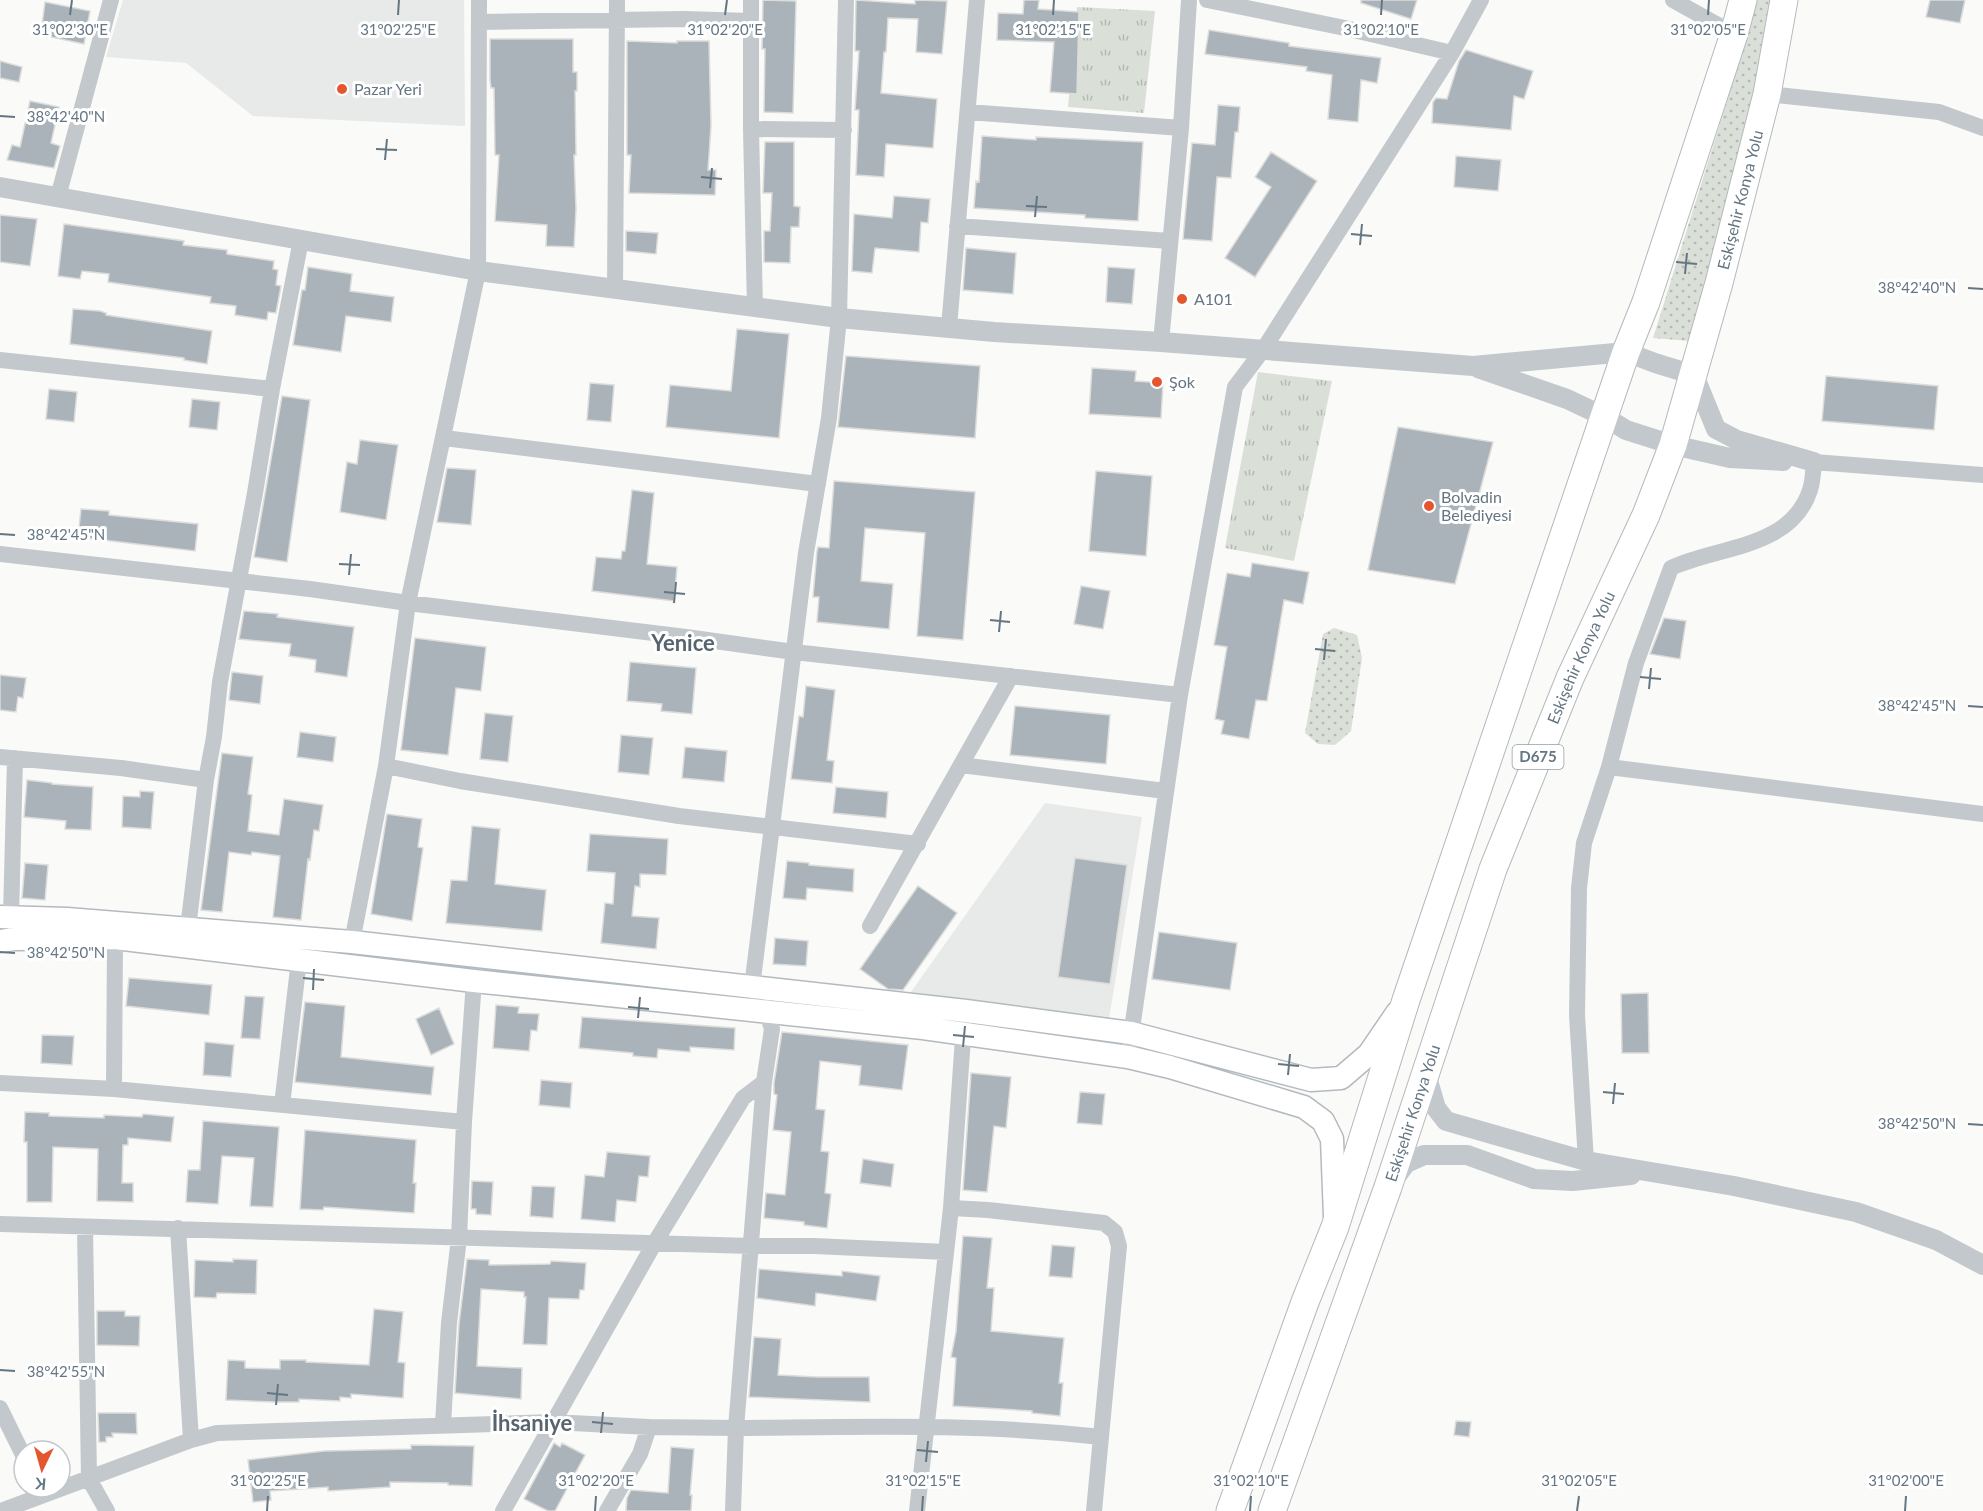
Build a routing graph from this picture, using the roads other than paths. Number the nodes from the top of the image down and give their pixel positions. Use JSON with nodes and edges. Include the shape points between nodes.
{"nodes":[{"id":1,"x":111,"y":0,"type":"edge"},
{"id":2,"x":479,"y":0,"type":"edge"},
{"id":3,"x":617,"y":0,"type":"edge"},
{"id":4,"x":751,"y":0,"type":"edge"},
{"id":5,"x":846,"y":0,"type":"edge"},
{"id":6,"x":977,"y":0,"type":"edge"},
{"id":7,"x":1189,"y":0,"type":"edge"},
{"id":8,"x":1207,"y":0,"type":"edge"},
{"id":9,"x":1481,"y":0,"type":"edge"},
{"id":10,"x":1673,"y":0,"type":"edge"},
{"id":11,"x":1743,"y":0,"type":"edge"},
{"id":12,"x":1784,"y":0,"type":"edge"},
{"id":13,"x":618,"y":20,"type":"junction"},
{"id":14,"x":751,"y":21,"type":"junction"},
{"id":15,"x":479,"y":22,"type":"junction"},
{"id":16,"x":1734,"y":34,"type":"junction"},
{"id":17,"x":1452,"y":52,"type":"junction"},
{"id":18,"x":1767,"y":94,"type":"junction"},
{"id":19,"x":968,"y":112,"type":"junction"},
{"id":20,"x":1181,"y":128,"type":"junction"},
{"id":21,"x":1983,"y":128,"type":"edge"},
{"id":22,"x":751,"y":129,"type":"junction"},
{"id":23,"x":844,"y":130,"type":"junction"},
{"id":24,"x":0,"y":186,"type":"edge"},
{"id":25,"x":58,"y":197,"type":"junction"},
{"id":26,"x":957,"y":226,"type":"junction"},
{"id":27,"x":301,"y":240,"type":"junction"},
{"id":28,"x":1170,"y":241,"type":"junction"},
{"id":29,"x":478,"y":271,"type":"junction"},
{"id":30,"x":615,"y":289,"type":"junction"},
{"id":31,"x":755,"y":308,"type":"junction"},
{"id":32,"x":839,"y":318,"type":"junction"},
{"id":33,"x":949,"y":327,"type":"junction"},
{"id":34,"x":1161,"y":342,"type":"junction"},
{"id":35,"x":1263,"y":350,"type":"junction"},
{"id":36,"x":1626,"y":352,"type":"junction"},
{"id":37,"x":0,"y":360,"type":"edge"},
{"id":38,"x":1473,"y":366,"type":"junction"},
{"id":39,"x":1694,"y":375,"type":"junction"},
{"id":40,"x":272,"y":389,"type":"junction"},
{"id":41,"x":1605,"y":417,"type":"junction"},
{"id":42,"x":444,"y":438,"type":"junction"},
{"id":43,"x":1673,"y":445,"type":"junction"},
{"id":44,"x":1814,"y":462,"type":"junction"},
{"id":45,"x":1983,"y":475,"type":"edge"},
{"id":46,"x":818,"y":483,"type":"junction"},
{"id":47,"x":0,"y":554,"type":"edge"},
{"id":48,"x":238,"y":580,"type":"junction"},
{"id":49,"x":408,"y":603,"type":"junction"},
{"id":50,"x":794,"y":652,"type":"junction"},
{"id":51,"x":1011,"y":676,"type":"junction"},
{"id":52,"x":1180,"y":695,"type":"junction"},
{"id":53,"x":7,"y":758,"type":"edge"},
{"id":54,"x":962,"y":765,"type":"junction"},
{"id":55,"x":386,"y":766,"type":"junction"},
{"id":56,"x":1609,"y":767,"type":"junction"},
{"id":57,"x":206,"y":780,"type":"junction"},
{"id":58,"x":1165,"y":790,"type":"junction"},
{"id":59,"x":1983,"y":814,"type":"edge"},
{"id":60,"x":771,"y":827,"type":"junction"},
{"id":61,"x":918,"y":844,"type":"junction"},
{"id":62,"x":6,"y":917,"type":"edge"},
{"id":63,"x":870,"y":926,"type":"dead end"},
{"id":64,"x":188,"y":928,"type":"junction"},
{"id":65,"x":115,"y":938,"type":"junction"},
{"id":66,"x":0,"y":941,"type":"edge"},
{"id":67,"x":352,"y":942,"type":"junction"},
{"id":68,"x":299,"y":960,"type":"junction"},
{"id":69,"x":474,"y":981,"type":"junction"},
{"id":70,"x":752,"y":987,"type":"junction"},
{"id":71,"x":1406,"y":1000,"type":"junction"},
{"id":72,"x":766,"y":1010,"type":"junction"},
{"id":73,"x":964,"y":1022,"type":"junction"},
{"id":74,"x":1131,"y":1033,"type":"junction"},
{"id":75,"x":1128,"y":1057,"type":"junction"},
{"id":76,"x":1426,"y":1074,"type":"junction"},
{"id":77,"x":764,"y":1082,"type":"junction"},
{"id":78,"x":0,"y":1083,"type":"edge"},
{"id":79,"x":114,"y":1089,"type":"junction"},
{"id":80,"x":282,"y":1104,"type":"junction"},
{"id":81,"x":464,"y":1122,"type":"junction"},
{"id":82,"x":1586,"y":1161,"type":"junction"},
{"id":83,"x":1654,"y":1173,"type":"junction"},
{"id":84,"x":1388,"y":1187,"type":"junction"},
{"id":85,"x":951,"y":1208,"type":"junction"},
{"id":86,"x":0,"y":1224,"type":"edge"},
{"id":87,"x":85,"y":1227,"type":"junction"},
{"id":88,"x":1335,"y":1227,"type":"junction"},
{"id":89,"x":178,"y":1228,"type":"junction"},
{"id":90,"x":459,"y":1238,"type":"junction"},
{"id":91,"x":654,"y":1244,"type":"junction"},
{"id":92,"x":751,"y":1246,"type":"junction"},
{"id":93,"x":946,"y":1252,"type":"junction"},
{"id":94,"x":1983,"y":1265,"type":"edge"},
{"id":95,"x":0,"y":1408,"type":"edge"},
{"id":96,"x":553,"y":1422,"type":"junction"},
{"id":97,"x":443,"y":1424,"type":"junction"},
{"id":98,"x":649,"y":1426,"type":"junction"},
{"id":99,"x":926,"y":1427,"type":"junction"},
{"id":100,"x":736,"y":1428,"type":"junction"},
{"id":101,"x":1101,"y":1437,"type":"junction"},
{"id":102,"x":15,"y":1439,"type":"edge"},
{"id":103,"x":191,"y":1440,"type":"junction"},
{"id":104,"x":89,"y":1479,"type":"junction"},
{"id":105,"x":72,"y":1484,"type":"edge"},
{"id":106,"x":26,"y":1499,"type":"edge"},
{"id":107,"x":0,"y":1511,"type":"edge"},
{"id":108,"x":107,"y":1511,"type":"edge"},
{"id":109,"x":502,"y":1511,"type":"edge"},
{"id":110,"x":607,"y":1511,"type":"edge"},
{"id":111,"x":733,"y":1511,"type":"edge"},
{"id":112,"x":917,"y":1511,"type":"edge"},
{"id":113,"x":1094,"y":1511,"type":"edge"},
{"id":114,"x":1230,"y":1511,"type":"edge"},
{"id":115,"x":1272,"y":1511,"type":"edge"}],
"edges":[{"from":1,"to":25,"type":"street"},
{"from":2,"to":15,"type":"street"},
{"from":3,"to":13,"type":"street"},
{"from":4,"to":14,"type":"street"},
{"from":5,"to":23,"type":"street"},
{"from":6,"to":19,"type":"street"},
{"from":7,"to":20,"type":"street"},
{"from":8,"to":17,"type":"street"},
{"from":9,"to":17,"type":"street"},
{"from":10,"to":16,"type":"street"},
{"from":11,"to":16,"type":"highway","number":"D675"},
{"from":12,"to":18,"type":"highway","name":"Eskişehir Konya Yolu","number":"D675"},
{"from":13,"to":14,"type":"street"},
{"from":13,"to":15,"type":"street"},
{"from":13,"to":30,"type":"street"},
{"from":14,"to":22,"type":"street"},
{"from":15,"to":29,"type":"street"},
{"from":16,"to":36,"type":"highway","number":"D675"},
{"from":17,"to":35,"type":"street"},
{"from":18,"to":21,"type":"street","via":[[1939,112]]},
{"from":18,"to":39,"type":"highway","name":"Eskişehir Konya Yolu","number":"D675"},
{"from":19,"to":20,"type":"street"},
{"from":19,"to":26,"type":"street"},
{"from":20,"to":28,"type":"street"},
{"from":22,"to":23,"type":"street"},
{"from":22,"to":31,"type":"street"},
{"from":23,"to":32,"type":"street"},
{"from":24,"to":25,"type":"street"},
{"from":25,"to":27,"type":"street"},
{"from":26,"to":28,"type":"street"},
{"from":26,"to":33,"type":"street"},
{"from":27,"to":29,"type":"street"},
{"from":27,"to":40,"type":"street"},
{"from":28,"to":34,"type":"street"},
{"from":29,"to":30,"type":"street"},
{"from":29,"to":42,"type":"street"},
{"from":30,"to":31,"type":"street"},
{"from":31,"to":32,"type":"street"},
{"from":32,"to":33,"type":"street"},
{"from":32,"to":46,"type":"street"},
{"from":33,"to":34,"type":"street"},
{"from":34,"to":35,"type":"street"},
{"from":35,"to":38,"type":"street"},
{"from":35,"to":52,"type":"street","via":[[1235,387]]},
{"from":36,"to":38,"type":"street"},
{"from":36,"to":39,"type":"street"},
{"from":36,"to":41,"type":"highway","number":"D675"},
{"from":37,"to":40,"type":"street"},
{"from":38,"to":41,"type":"street","via":[[1567,399]]},
{"from":39,"to":43,"type":"highway","name":"Eskişehir Konya Yolu","number":"D675"},
{"from":39,"to":44,"type":"street","via":[[1716,429],[1737,440]]},
{"from":40,"to":48,"type":"street"},
{"from":41,"to":43,"type":"street","via":[[1626,430]]},
{"from":41,"to":71,"type":"highway","number":"D675"},
{"from":42,"to":46,"type":"street"},
{"from":42,"to":49,"type":"street"},
{"from":43,"to":44,"type":"street","via":[[1730,458]]},
{"from":43,"to":76,"type":"highway","name":"Eskişehir Konya Yolu","number":"D675","via":[[1646,515],[1570,678],[1493,868]]},
{"from":44,"to":45,"type":"street"},
{"from":44,"to":56,"type":"street","via":[[1810,489],[1790,522],[1763,539],[1671,568],[1636,663]]},
{"from":46,"to":50,"type":"street"},
{"from":47,"to":48,"type":"street"},
{"from":48,"to":49,"type":"street"},
{"from":48,"to":57,"type":"street"},
{"from":49,"to":50,"type":"street"},
{"from":49,"to":55,"type":"street"},
{"from":50,"to":51,"type":"street"},
{"from":50,"to":60,"type":"street"},
{"from":51,"to":52,"type":"street"},
{"from":51,"to":54,"type":"street"},
{"from":52,"to":58,"type":"street"},
{"from":53,"to":57,"type":"street"},
{"from":53,"to":62,"type":"street"},
{"from":54,"to":58,"type":"street"},
{"from":54,"to":61,"type":"street"},
{"from":55,"to":60,"type":"street","via":[[679,816]]},
{"from":55,"to":67,"type":"street"},
{"from":56,"to":59,"type":"street"},
{"from":56,"to":82,"type":"street","via":[[1584,843],[1579,888],[1577,1015]]},
{"from":57,"to":64,"type":"street"},
{"from":58,"to":74,"type":"street"},
{"from":60,"to":61,"type":"street"},
{"from":60,"to":70,"type":"street"},
{"from":61,"to":63,"type":"street"},
{"from":62,"to":64,"type":"main road"},
{"from":64,"to":67,"type":"main road"},
{"from":65,"to":66,"type":"main road"},
{"from":65,"to":68,"type":"main road"},
{"from":65,"to":79,"type":"street"},
{"from":67,"to":70,"type":"main road"},
{"from":68,"to":69,"type":"main road"},
{"from":68,"to":80,"type":"street"},
{"from":69,"to":72,"type":"main road"},
{"from":69,"to":81,"type":"street"},
{"from":70,"to":72,"type":"street"},
{"from":70,"to":73,"type":"main road"},
{"from":71,"to":74,"type":"main road","via":[[1369,1054],[1341,1078],[1311,1080]]},
{"from":71,"to":88,"type":"highway","number":"D675"},
{"from":72,"to":73,"type":"main road"},
{"from":72,"to":77,"type":"street","via":[[772,1029]]},
{"from":73,"to":74,"type":"main road"},
{"from":73,"to":75,"type":"main road"},
{"from":73,"to":85,"type":"street"},
{"from":74,"to":75,"type":"street"},
{"from":75,"to":88,"type":"main road","via":[[1304,1107],[1323,1121],[1332,1139]]},
{"from":76,"to":82,"type":"street","via":[[1436,1108],[1446,1121]]},
{"from":76,"to":84,"type":"highway","name":"Eskişehir Konya Yolu","number":"D675"},
{"from":77,"to":91,"type":"street","via":[[743,1098]]},
{"from":77,"to":92,"type":"street"},
{"from":78,"to":79,"type":"street"},
{"from":79,"to":80,"type":"street"},
{"from":80,"to":81,"type":"street"},
{"from":81,"to":90,"type":"street"},
{"from":82,"to":83,"type":"street"},
{"from":83,"to":84,"type":"street","via":[[1573,1181],[1534,1179],[1467,1155],[1424,1155],[1406,1163]]},
{"from":83,"to":94,"type":"street","via":[[1856,1212],[1936,1240]]},
{"from":84,"to":115,"type":"highway","name":"Eskişehir Konya Yolu","number":"D675"},
{"from":85,"to":93,"type":"street"},
{"from":85,"to":101,"type":"street","via":[[1104,1222],[1115,1232],[1119,1246]]},
{"from":86,"to":87,"type":"street"},
{"from":87,"to":89,"type":"street"},
{"from":87,"to":104,"type":"street"},
{"from":88,"to":114,"type":"highway","number":"D675"},
{"from":89,"to":90,"type":"street"},
{"from":89,"to":103,"type":"street"},
{"from":90,"to":91,"type":"street"},
{"from":90,"to":97,"type":"street"},
{"from":91,"to":92,"type":"street"},
{"from":91,"to":96,"type":"street"},
{"from":92,"to":93,"type":"street"},
{"from":92,"to":100,"type":"street"},
{"from":93,"to":99,"type":"street"},
{"from":95,"to":102,"type":"street"},
{"from":96,"to":97,"type":"street"},
{"from":96,"to":98,"type":"street"},
{"from":96,"to":109,"type":"street"},
{"from":97,"to":103,"type":"street","via":[[217,1433]]},
{"from":98,"to":100,"type":"street"},
{"from":98,"to":110,"type":"street","via":[[640,1454]]},
{"from":99,"to":100,"type":"street"},
{"from":99,"to":101,"type":"street","via":[[969,1426]]},
{"from":99,"to":112,"type":"street"},
{"from":100,"to":111,"type":"street"},
{"from":101,"to":113,"type":"street"},
{"from":103,"to":104,"type":"street"},
{"from":104,"to":105,"type":"street"},
{"from":104,"to":108,"type":"street"},
{"from":106,"to":107,"type":"street"}]}
